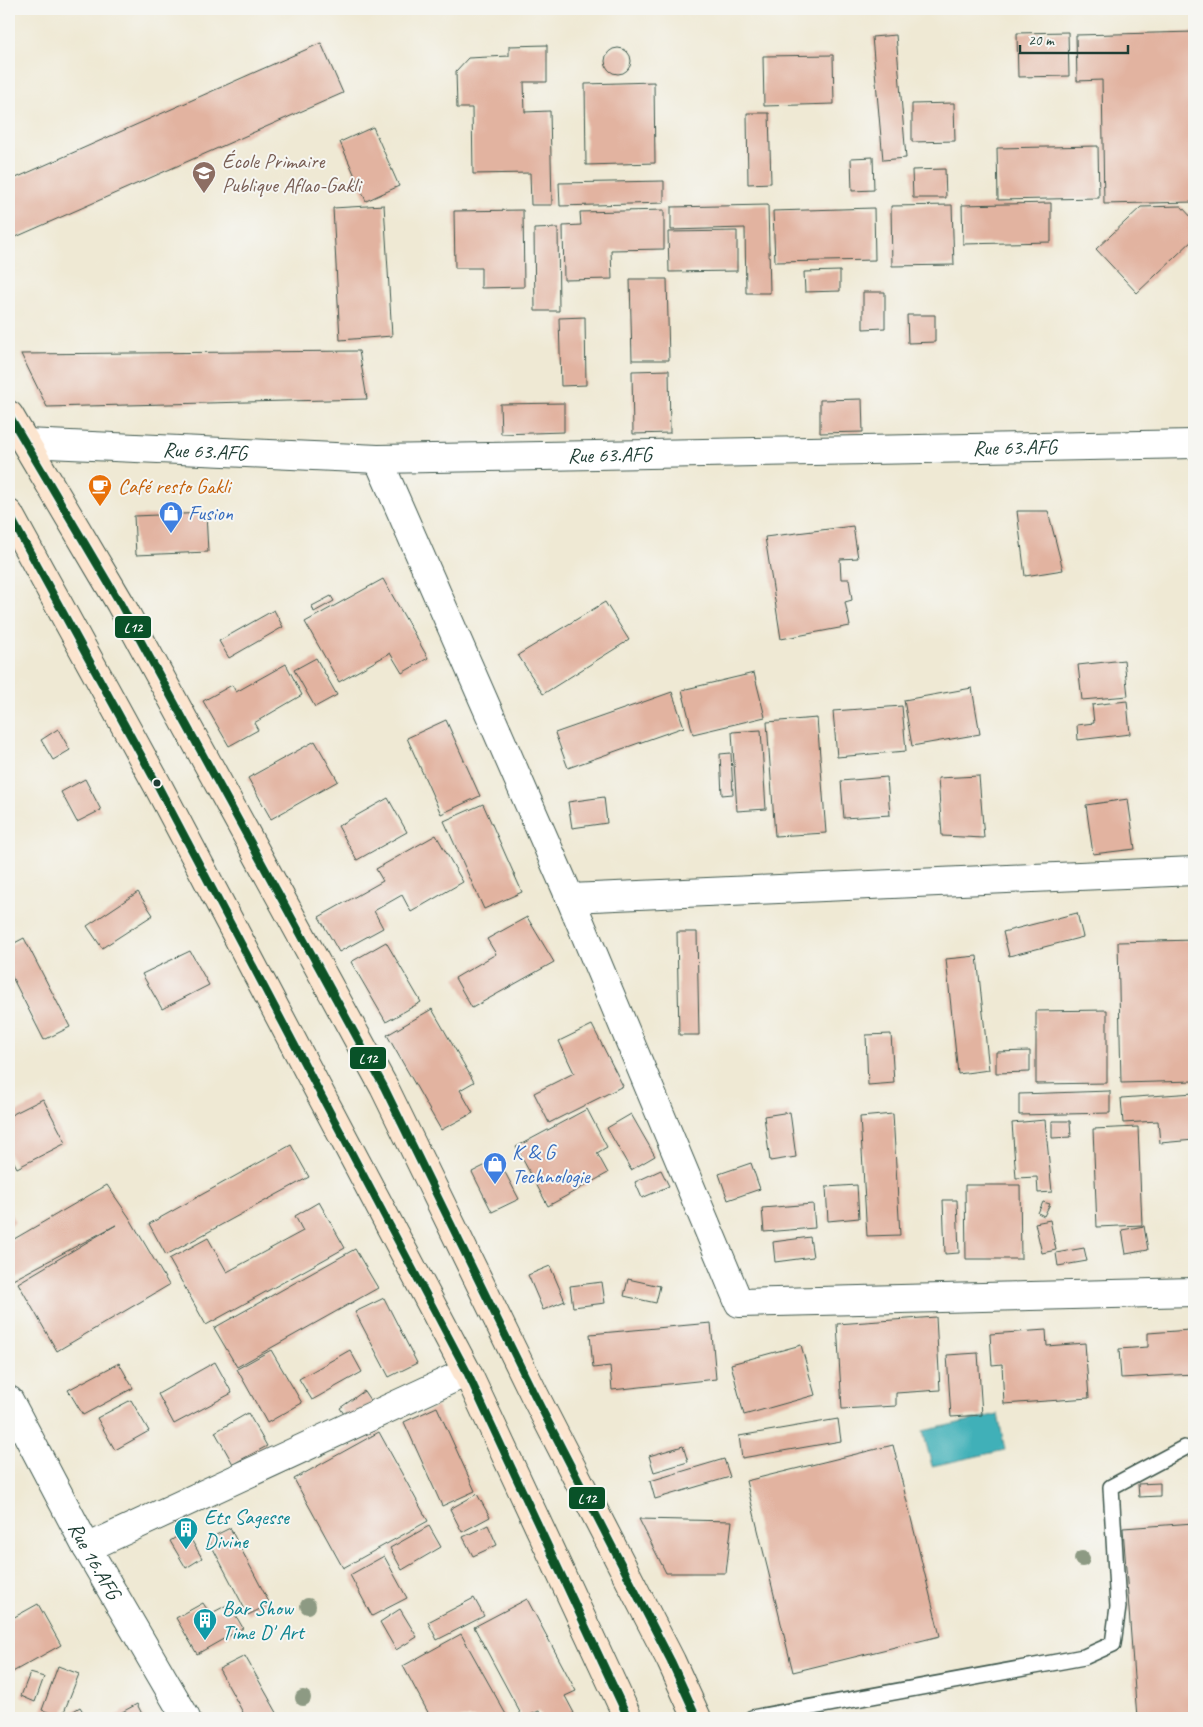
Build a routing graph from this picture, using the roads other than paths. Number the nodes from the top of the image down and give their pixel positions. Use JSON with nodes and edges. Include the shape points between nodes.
{"nodes":[{"id":1,"x":9,"y":415,"type":"edge"},
{"id":2,"x":1194,"y":444,"type":"edge"},
{"id":3,"x":17,"y":447,"type":"edge"},
{"id":4,"x":378,"y":459,"type":"junction"},
{"id":5,"x":9,"y":514,"type":"edge"},
{"id":6,"x":1194,"y":871,"type":"edge"},
{"id":7,"x":570,"y":898,"type":"junction"},
{"id":8,"x":1194,"y":1292,"type":"edge"},
{"id":9,"x":467,"y":1372,"type":"junction"},
{"id":10,"x":9,"y":1400,"type":"edge"},
{"id":11,"x":1184,"y":1448,"type":"dead end"},
{"id":12,"x":87,"y":1548,"type":"junction"},
{"id":13,"x":186,"y":1718,"type":"edge"},
{"id":14,"x":628,"y":1718,"type":"edge"},
{"id":15,"x":697,"y":1718,"type":"edge"},
{"id":16,"x":752,"y":1718,"type":"edge"}],
"edges":[{"from":1,"to":3,"type":"main road"},
{"from":2,"to":4,"type":"street","name":"Rue 63.AFG"},
{"from":3,"to":4,"type":"street","name":"Rue 63.AFG"},
{"from":3,"to":15,"type":"main road","via":[[133,628],[384,1087]]},
{"from":4,"to":7,"type":"street"},
{"from":5,"to":9,"type":"main road","via":[[158,786]]},
{"from":6,"to":7,"type":"street"},
{"from":7,"to":8,"type":"street","via":[[738,1303]]},
{"from":9,"to":12,"type":"street"},
{"from":9,"to":14,"type":"main road"},
{"from":10,"to":12,"type":"street","name":"Rue 16.AFG"},
{"from":11,"to":16,"type":"lane","via":[[1111,1487],[1118,1607],[1113,1644],[1084,1657]]},
{"from":12,"to":13,"type":"street","name":"Rue 16.AFG"}]}
